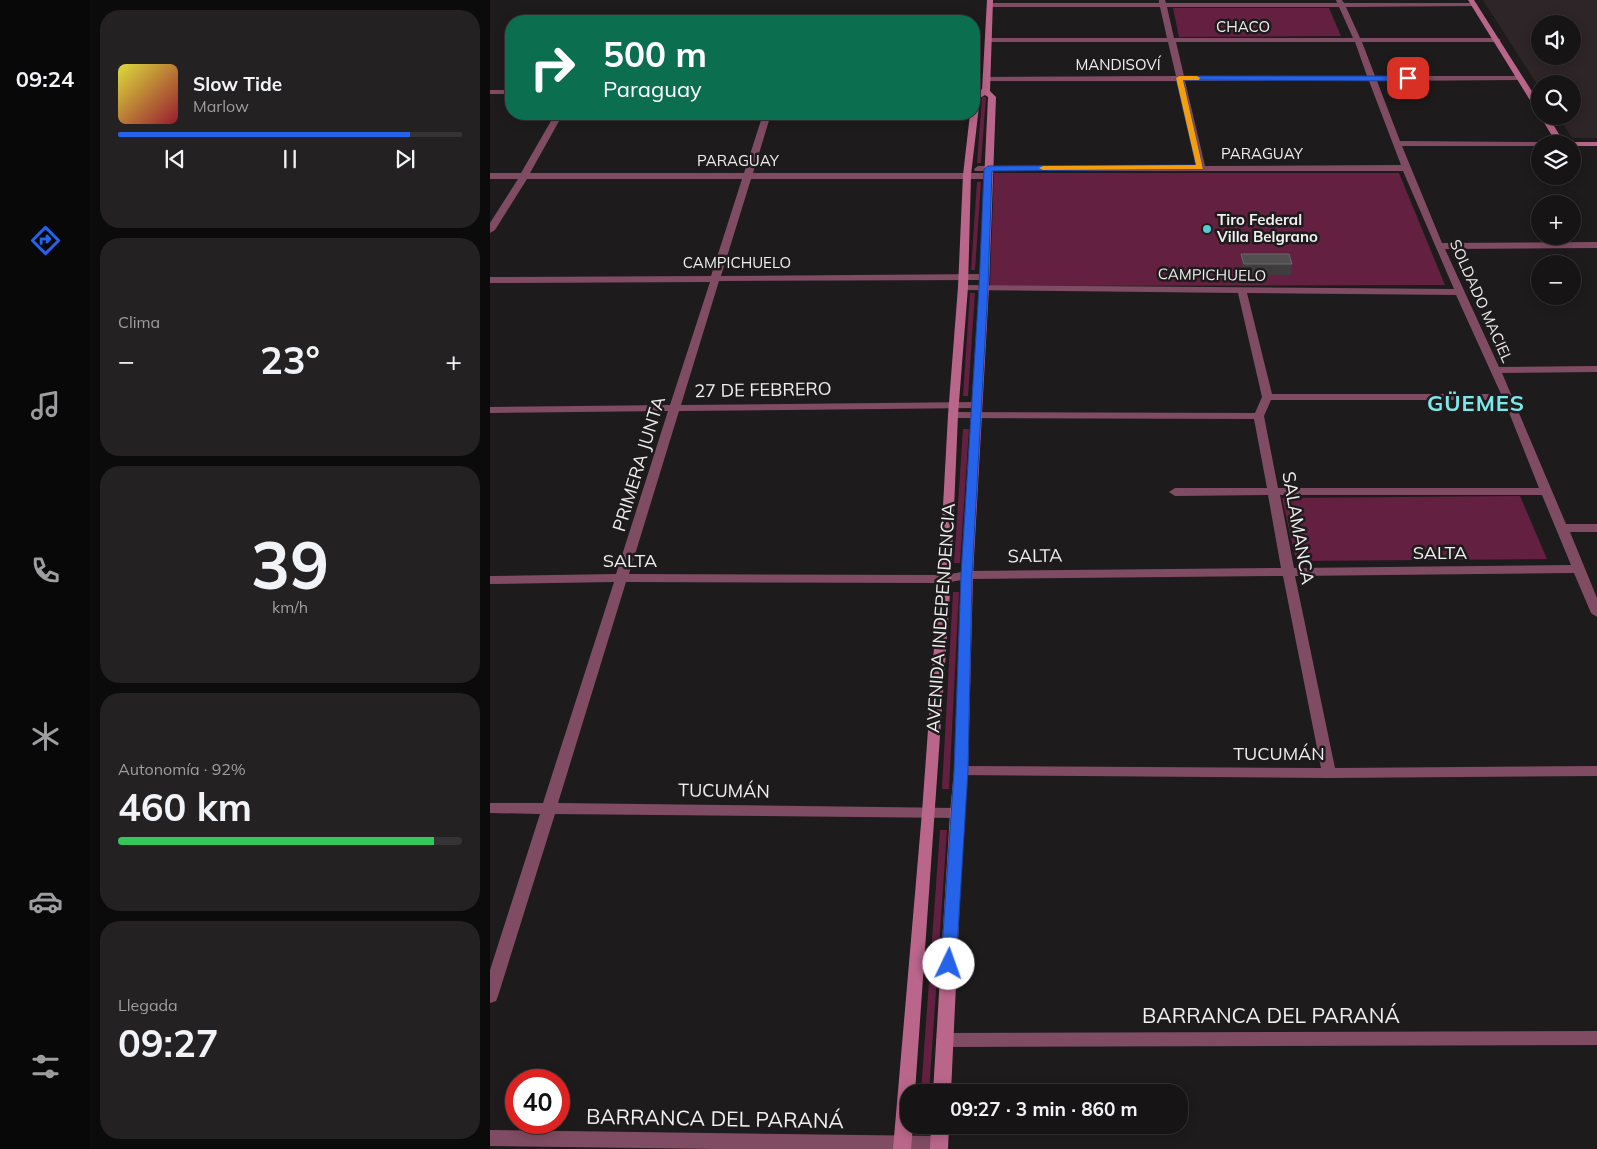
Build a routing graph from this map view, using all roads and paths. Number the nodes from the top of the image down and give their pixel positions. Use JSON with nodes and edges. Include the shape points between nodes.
{"nodes":[{"id":1,"x":990,"y":2,"type":"edge"},
{"id":2,"x":1163,"y":2,"type":"edge"},
{"id":3,"x":1473,"y":2,"type":"edge"},
{"id":4,"x":1341,"y":3,"type":"edge"},
{"id":5,"x":989,"y":40,"type":"junction"},
{"id":6,"x":1171,"y":40,"type":"junction"},
{"id":7,"x":1497,"y":40,"type":"junction"},
{"id":8,"x":1358,"y":41,"type":"junction"},
{"id":9,"x":1179,"y":78,"type":"junction"},
{"id":10,"x":1520,"y":78,"type":"junction"},
{"id":11,"x":986,"y":79,"type":"junction"},
{"id":12,"x":1371,"y":79,"type":"junction"},
{"id":13,"x":980,"y":91,"type":"edge"},
{"id":14,"x":490,"y":92,"type":"edge"},
{"id":15,"x":505,"y":92,"type":"edge"},
{"id":16,"x":1531,"y":96,"type":"edge"},
{"id":17,"x":556,"y":120,"type":"edge"},
{"id":18,"x":765,"y":120,"type":"edge"},
{"id":19,"x":974,"y":120,"type":"edge"},
{"id":20,"x":1396,"y":144,"type":"junction"},
{"id":21,"x":1531,"y":144,"type":"edge"},
{"id":22,"x":1581,"y":144,"type":"edge"},
{"id":23,"x":1597,"y":144,"type":"edge"},
{"id":24,"x":1200,"y":167,"type":"junction"},
{"id":25,"x":1406,"y":168,"type":"junction"},
{"id":26,"x":968,"y":172,"type":"junction"},
{"id":27,"x":987,"y":172,"type":"junction"},
{"id":28,"x":748,"y":175,"type":"junction"},
{"id":29,"x":490,"y":176,"type":"edge"},
{"id":30,"x":524,"y":176,"type":"junction"},
{"id":31,"x":490,"y":230,"type":"edge"},
{"id":32,"x":1597,"y":245,"type":"edge"},
{"id":33,"x":1439,"y":246,"type":"junction"},
{"id":34,"x":716,"y":278,"type":"junction"},
{"id":35,"x":490,"y":280,"type":"edge"},
{"id":36,"x":963,"y":282,"type":"junction"},
{"id":37,"x":984,"y":282,"type":"junction"},
{"id":38,"x":1242,"y":291,"type":"junction"},
{"id":39,"x":1460,"y":292,"type":"junction"},
{"id":40,"x":1597,"y":369,"type":"edge"},
{"id":41,"x":1496,"y":370,"type":"junction"},
{"id":42,"x":1267,"y":397,"type":"junction"},
{"id":43,"x":1508,"y":397,"type":"junction"},
{"id":44,"x":675,"y":408,"type":"junction"},
{"id":45,"x":490,"y":410,"type":"edge"},
{"id":46,"x":954,"y":410,"type":"junction"},
{"id":47,"x":976,"y":410,"type":"junction"},
{"id":48,"x":1259,"y":416,"type":"junction"},
{"id":49,"x":1545,"y":490,"type":"junction"},
{"id":50,"x":1175,"y":492,"type":"dead end"},
{"id":51,"x":1274,"y":492,"type":"junction"},
{"id":52,"x":1563,"y":528,"type":"junction"},
{"id":53,"x":1597,"y":528,"type":"edge"},
{"id":54,"x":1580,"y":569,"type":"junction"},
{"id":55,"x":1288,"y":571,"type":"junction"},
{"id":56,"x":967,"y":575,"type":"junction"},
{"id":57,"x":621,"y":578,"type":"junction"},
{"id":58,"x":945,"y":579,"type":"junction"},
{"id":59,"x":490,"y":580,"type":"edge"},
{"id":60,"x":1597,"y":613,"type":"edge"},
{"id":61,"x":961,"y":771,"type":"junction"},
{"id":62,"x":1597,"y":771,"type":"edge"},
{"id":63,"x":1329,"y":772,"type":"junction"},
{"id":64,"x":490,"y":808,"type":"edge"},
{"id":65,"x":549,"y":808,"type":"junction"},
{"id":66,"x":929,"y":812,"type":"junction"},
{"id":67,"x":957,"y":813,"type":"junction"},
{"id":68,"x":490,"y":996,"type":"edge"},
{"id":69,"x":1597,"y":1038,"type":"edge"},
{"id":70,"x":945,"y":1040,"type":"junction"},
{"id":71,"x":942,"y":1084,"type":"edge"},
{"id":72,"x":940,"y":1134,"type":"edge"},
{"id":73,"x":490,"y":1138,"type":"edge"},
{"id":74,"x":903,"y":1146,"type":"edge"},
{"id":75,"x":939,"y":1147,"type":"edge"}],
"edges":[{"from":1,"to":2,"type":"street"},
{"from":1,"to":5,"type":"street","name":"AVENIDA INDEPENDENCIA"},
{"from":2,"to":4,"type":"street"},
{"from":2,"to":6,"type":"street"},
{"from":3,"to":4,"type":"street"},
{"from":3,"to":7,"type":"street"},
{"from":4,"to":8,"type":"street","name":"SOLDADO MACIEL"},
{"from":5,"to":6,"type":"street","name":"CHACO"},
{"from":5,"to":11,"type":"street","name":"AVENIDA INDEPENDENCIA"},
{"from":6,"to":8,"type":"street","name":"CHACO"},
{"from":6,"to":9,"type":"street"},
{"from":7,"to":8,"type":"street","name":"CHACO"},
{"from":7,"to":10,"type":"street"},
{"from":8,"to":12,"type":"street","name":"SOLDADO MACIEL"},
{"from":9,"to":11,"type":"street","name":"MANDISOVÍ"},
{"from":9,"to":12,"type":"street","name":"MANDISOVÍ"},
{"from":9,"to":24,"type":"street"},
{"from":10,"to":12,"type":"street","name":"MANDISOVÍ"},
{"from":10,"to":16,"type":"street"},
{"from":11,"to":13,"type":"street","name":"AVENIDA INDEPENDENCIA"},
{"from":12,"to":20,"type":"street","name":"SOLDADO MACIEL"},
{"from":13,"to":27,"type":"street","name":"AVENIDA INDEPENDENCIA","via":[[992,97]]},
{"from":14,"to":15,"type":"street"},
{"from":17,"to":30,"type":"street"},
{"from":18,"to":28,"type":"street","name":"PRIMERA JUNTA"},
{"from":19,"to":26,"type":"street","name":"AVENIDA INDEPENDENCIA"},
{"from":20,"to":21,"type":"street"},
{"from":20,"to":25,"type":"street","name":"SOLDADO MACIEL"},
{"from":22,"to":23,"type":"street"},
{"from":24,"to":25,"type":"street","name":"PARAGUAY"},
{"from":24,"to":27,"type":"street","name":"PARAGUAY"},
{"from":25,"to":33,"type":"street","name":"SOLDADO MACIEL"},
{"from":26,"to":27,"type":"street","name":"PARAGUAY"},
{"from":26,"to":28,"type":"street","name":"PARAGUAY"},
{"from":26,"to":36,"type":"street","name":"AVENIDA INDEPENDENCIA"},
{"from":27,"to":37,"type":"street","name":"AVENIDA INDEPENDENCIA"},
{"from":28,"to":30,"type":"street","name":"PARAGUAY"},
{"from":28,"to":34,"type":"street","name":"PRIMERA JUNTA"},
{"from":29,"to":30,"type":"street","name":"PARAGUAY"},
{"from":30,"to":31,"type":"street"},
{"from":32,"to":33,"type":"street"},
{"from":33,"to":39,"type":"street","name":"SOLDADO MACIEL"},
{"from":34,"to":35,"type":"street","name":"CAMPICHUELO"},
{"from":34,"to":36,"type":"street","name":"CAMPICHUELO"},
{"from":34,"to":44,"type":"street","name":"PRIMERA JUNTA"},
{"from":36,"to":37,"type":"street","name":"CAMPICHUELO"},
{"from":36,"to":46,"type":"street","name":"AVENIDA INDEPENDENCIA"},
{"from":37,"to":38,"type":"street","name":"CAMPICHUELO"},
{"from":37,"to":47,"type":"street","name":"AVENIDA INDEPENDENCIA"},
{"from":38,"to":39,"type":"street","name":"CAMPICHUELO"},
{"from":38,"to":42,"type":"street"},
{"from":39,"to":41,"type":"street","name":"SOLDADO MACIEL"},
{"from":40,"to":41,"type":"street"},
{"from":41,"to":43,"type":"street","name":"SOLDADO MACIEL"},
{"from":42,"to":43,"type":"street"},
{"from":42,"to":48,"type":"street"},
{"from":43,"to":49,"type":"street","name":"SOLDADO MACIEL"},
{"from":44,"to":45,"type":"street","name":"27 DE FEBRERO"},
{"from":44,"to":46,"type":"street","name":"27 DE FEBRERO"},
{"from":44,"to":57,"type":"street","name":"PRIMERA JUNTA"},
{"from":46,"to":47,"type":"street","name":"27 DE FEBRERO"},
{"from":46,"to":58,"type":"street","name":"AVENIDA INDEPENDENCIA"},
{"from":47,"to":48,"type":"street","name":"27 DE FEBRERO"},
{"from":47,"to":56,"type":"street","name":"AVENIDA INDEPENDENCIA"},
{"from":48,"to":51,"type":"street","name":"SALAMANCA"},
{"from":49,"to":51,"type":"street"},
{"from":49,"to":52,"type":"street","name":"SOLDADO MACIEL"},
{"from":50,"to":51,"type":"street"},
{"from":51,"to":55,"type":"street","name":"SALAMANCA"},
{"from":52,"to":53,"type":"street"},
{"from":52,"to":54,"type":"street","name":"SOLDADO MACIEL"},
{"from":54,"to":55,"type":"street","name":"SALTA"},
{"from":54,"to":60,"type":"street","name":"SOLDADO MACIEL"},
{"from":55,"to":56,"type":"street","name":"SALTA"},
{"from":55,"to":63,"type":"street","name":"SALAMANCA"},
{"from":56,"to":58,"type":"street","name":"SALTA"},
{"from":56,"to":61,"type":"street","name":"AVENIDA INDEPENDENCIA"},
{"from":57,"to":58,"type":"street","name":"SALTA"},
{"from":57,"to":59,"type":"street","name":"SALTA"},
{"from":57,"to":65,"type":"street","name":"PRIMERA JUNTA"},
{"from":58,"to":66,"type":"street","name":"AVENIDA INDEPENDENCIA"},
{"from":61,"to":63,"type":"street","name":"TUCUMÁN"},
{"from":61,"to":67,"type":"street","name":"AVENIDA INDEPENDENCIA"},
{"from":62,"to":63,"type":"street","name":"TUCUMÁN"},
{"from":64,"to":65,"type":"street","name":"TUCUMÁN"},
{"from":65,"to":66,"type":"street","name":"TUCUMÁN"},
{"from":65,"to":68,"type":"street","name":"PRIMERA JUNTA"},
{"from":66,"to":67,"type":"street","name":"TUCUMÁN"},
{"from":66,"to":74,"type":"street","name":"AVENIDA INDEPENDENCIA"},
{"from":67,"to":70,"type":"street","name":"AVENIDA INDEPENDENCIA"},
{"from":69,"to":70,"type":"street","name":"BARRANCA DEL PARANÁ"},
{"from":70,"to":71,"type":"street","name":"AVENIDA INDEPENDENCIA"},
{"from":72,"to":75,"type":"street"},
{"from":73,"to":74,"type":"street","name":"BARRANCA DEL PARANÁ"},
{"from":74,"to":75,"type":"street","name":"BARRANCA DEL PARANÁ"}]}
